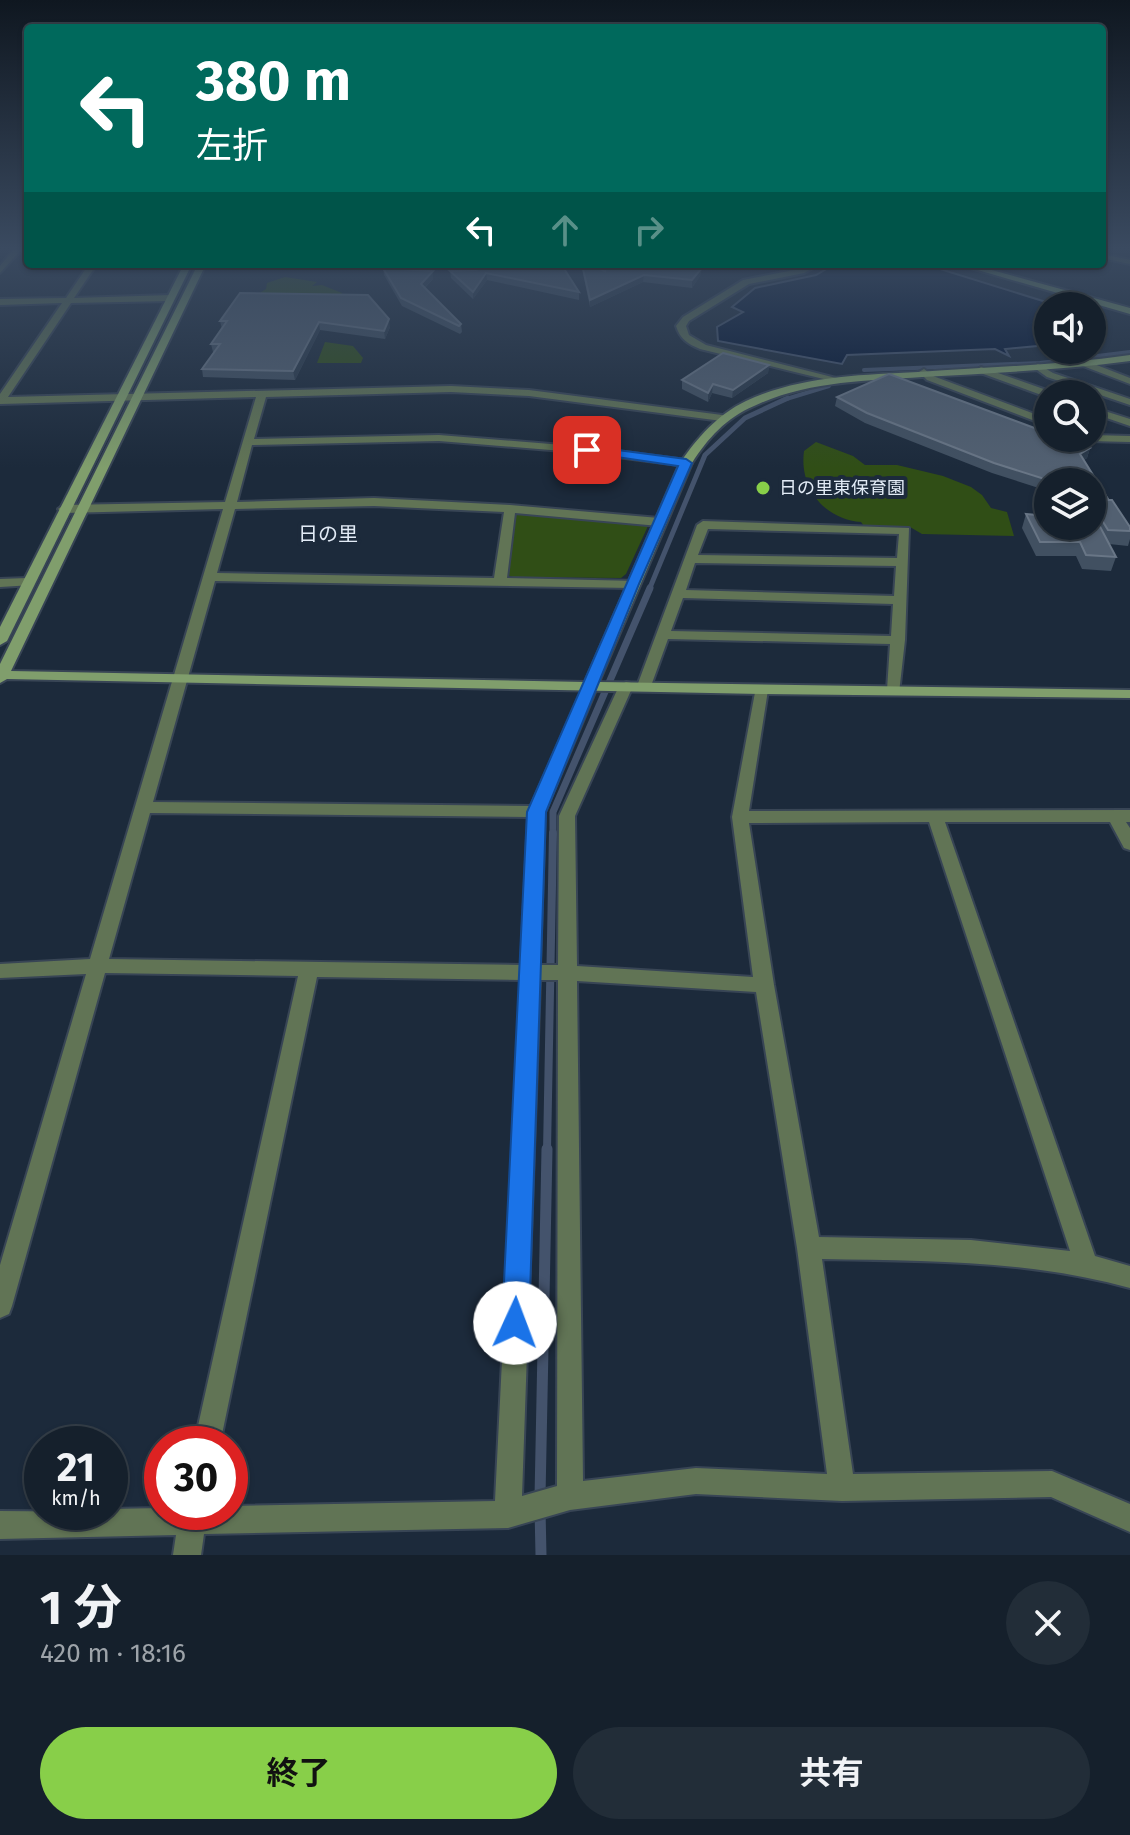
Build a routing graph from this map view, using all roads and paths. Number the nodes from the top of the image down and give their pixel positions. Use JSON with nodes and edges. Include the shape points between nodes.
{"nodes":[{"id":1,"x":53,"y":323,"type":"edge"},
{"id":2,"x":158,"y":323,"type":"edge"},
{"id":3,"x":174,"y":323,"type":"edge"},
{"id":4,"x":683,"y":323,"type":"edge"},
{"id":5,"x":1130,"y":358,"type":"edge"},
{"id":6,"x":1106,"y":361,"type":"edge"},
{"id":7,"x":1086,"y":364,"type":"joint"},
{"id":8,"x":1038,"y":367,"type":"junction"},
{"id":9,"x":981,"y":370,"type":"junction"},
{"id":10,"x":924,"y":372,"type":"junction"},
{"id":11,"x":832,"y":380,"type":"junction"},
{"id":12,"x":1130,"y":381,"type":"edge"},
{"id":13,"x":1034,"y":389,"type":"edge"},
{"id":14,"x":262,"y":393,"type":"junction"},
{"id":15,"x":121,"y":396,"type":"junction"},
{"id":16,"x":138,"y":396,"type":"junction"},
{"id":17,"x":0,"y":401,"type":"edge"},
{"id":18,"x":1130,"y":402,"type":"edge"},
{"id":19,"x":1106,"y":415,"type":"edge"},
{"id":20,"x":722,"y":418,"type":"junction"},
{"id":21,"x":1034,"y":418,"type":"edge"},
{"id":22,"x":1130,"y":423,"type":"edge"},
{"id":23,"x":1106,"y":438,"type":"edge"},
{"id":24,"x":1130,"y":439,"type":"edge"},
{"id":25,"x":248,"y":442,"type":"junction"},
{"id":26,"x":686,"y":463,"type":"junction"},
{"id":27,"x":231,"y":503,"type":"junction"},
{"id":28,"x":84,"y":508,"type":"junction"},
{"id":29,"x":64,"y":509,"type":"junction"},
{"id":30,"x":510,"y":509,"type":"junction"},
{"id":31,"x":659,"y":522,"type":"junction"},
{"id":32,"x":691,"y":559,"type":"junction"},
{"id":33,"x":903,"y":562,"type":"junction"},
{"id":34,"x":208,"y":577,"type":"junction"},
{"id":35,"x":500,"y":581,"type":"junction"},
{"id":36,"x":28,"y":582,"type":"junction"},
{"id":37,"x":0,"y":583,"type":"edge"},
{"id":38,"x":632,"y":584,"type":"junction"},
{"id":39,"x":678,"y":594,"type":"junction"},
{"id":40,"x":900,"y":600,"type":"junction"},
{"id":41,"x":663,"y":635,"type":"junction"},
{"id":42,"x":898,"y":640,"type":"junction"},
{"id":43,"x":0,"y":641,"type":"edge"},
{"id":44,"x":1,"y":676,"type":"edge"},
{"id":45,"x":180,"y":678,"type":"junction"},
{"id":46,"x":591,"y":685,"type":"junction"},
{"id":47,"x":626,"y":686,"type":"junction"},
{"id":48,"x":644,"y":686,"type":"junction"},
{"id":49,"x":761,"y":690,"type":"junction"},
{"id":50,"x":894,"y":690,"type":"junction"},
{"id":51,"x":1130,"y":694,"type":"edge"},
{"id":52,"x":142,"y":807,"type":"junction"},
{"id":53,"x":537,"y":812,"type":"junction"},
{"id":54,"x":935,"y":816,"type":"junction"},
{"id":55,"x":1123,"y":816,"type":"edge"},
{"id":56,"x":740,"y":817,"type":"junction"},
{"id":57,"x":1130,"y":844,"type":"edge"},
{"id":58,"x":97,"y":966,"type":"junction"},
{"id":59,"x":0,"y":971,"type":"edge"},
{"id":60,"x":309,"y":971,"type":"junction"},
{"id":61,"x":528,"y":973,"type":"junction"},
{"id":62,"x":568,"y":973,"type":"junction"},
{"id":63,"x":764,"y":985,"type":"junction"},
{"id":64,"x":809,"y":1248,"type":"junction"},
{"id":65,"x":1086,"y":1263,"type":"junction"},
{"id":66,"x":1130,"y":1277,"type":"edge"},
{"id":67,"x":0,"y":1306,"type":"edge"},
{"id":68,"x":211,"y":1426,"type":"edge"},
{"id":69,"x":842,"y":1488,"type":"junction"},
{"id":70,"x":570,"y":1496,"type":"junction"},
{"id":71,"x":508,"y":1514,"type":"junction"},
{"id":72,"x":248,"y":1517,"type":"edge"},
{"id":73,"x":1130,"y":1518,"type":"edge"},
{"id":74,"x":144,"y":1520,"type":"edge"},
{"id":75,"x":0,"y":1525,"type":"edge"},
{"id":76,"x":190,"y":1530,"type":"edge"},
{"id":77,"x":187,"y":1555,"type":"edge"}],
"edges":[{"from":1,"to":17,"type":"street"},
{"from":2,"to":15,"type":"street"},
{"from":3,"to":16,"type":"street"},
{"from":4,"to":11,"type":"street","via":[[682,334],[703,347]]},
{"from":5,"to":6,"type":"street"},
{"from":7,"to":8,"type":"street"},
{"from":7,"to":12,"type":"street"},
{"from":8,"to":9,"type":"street"},
{"from":8,"to":18,"type":"street"},
{"from":9,"to":10,"type":"street"},
{"from":9,"to":13,"type":"street"},
{"from":10,"to":11,"type":"street"},
{"from":10,"to":21,"type":"street"},
{"from":11,"to":20,"type":"street","via":[[772,395]]},
{"from":14,"to":16,"type":"street"},
{"from":14,"to":20,"type":"street","via":[[498,391]]},
{"from":14,"to":25,"type":"street"},
{"from":15,"to":16,"type":"street"},
{"from":15,"to":17,"type":"street"},
{"from":15,"to":29,"type":"street"},
{"from":16,"to":28,"type":"street"},
{"from":19,"to":22,"type":"street"},
{"from":20,"to":26,"type":"street","via":[[699,439]]},
{"from":23,"to":24,"type":"street"},
{"from":25,"to":26,"type":"street","via":[[439,438]]},
{"from":25,"to":27,"type":"street"},
{"from":26,"to":31,"type":"street"},
{"from":27,"to":28,"type":"street"},
{"from":27,"to":30,"type":"street","via":[[374,502]]},
{"from":27,"to":34,"type":"street"},
{"from":28,"to":29,"type":"street"},
{"from":28,"to":44,"type":"street"},
{"from":29,"to":36,"type":"street"},
{"from":30,"to":31,"type":"street"},
{"from":30,"to":35,"type":"street"},
{"from":31,"to":38,"type":"street"},
{"from":32,"to":33,"type":"street"},
{"from":32,"to":33,"type":"street","via":[[703,525],[905,531]]},
{"from":32,"to":39,"type":"street"},
{"from":33,"to":40,"type":"street"},
{"from":34,"to":35,"type":"street"},
{"from":34,"to":45,"type":"street"},
{"from":35,"to":38,"type":"street"},
{"from":36,"to":37,"type":"street"},
{"from":36,"to":43,"type":"street"},
{"from":38,"to":46,"type":"street"},
{"from":39,"to":40,"type":"street"},
{"from":39,"to":41,"type":"street"},
{"from":40,"to":42,"type":"street"},
{"from":41,"to":42,"type":"street"},
{"from":41,"to":48,"type":"street"},
{"from":42,"to":50,"type":"street"},
{"from":44,"to":45,"type":"street"},
{"from":45,"to":46,"type":"street"},
{"from":45,"to":52,"type":"street"},
{"from":46,"to":47,"type":"street"},
{"from":46,"to":53,"type":"street"},
{"from":47,"to":48,"type":"street"},
{"from":47,"to":62,"type":"street","via":[[567,816]]},
{"from":48,"to":49,"type":"street"},
{"from":49,"to":50,"type":"street"},
{"from":49,"to":56,"type":"street"},
{"from":50,"to":51,"type":"street"},
{"from":52,"to":53,"type":"street"},
{"from":52,"to":58,"type":"street"},
{"from":53,"to":61,"type":"street"},
{"from":54,"to":55,"type":"street"},
{"from":54,"to":56,"type":"street"},
{"from":54,"to":65,"type":"street"},
{"from":55,"to":57,"type":"street"},
{"from":56,"to":63,"type":"street"},
{"from":58,"to":59,"type":"street"},
{"from":58,"to":60,"type":"street"},
{"from":58,"to":67,"type":"street"},
{"from":60,"to":61,"type":"street"},
{"from":60,"to":68,"type":"street"},
{"from":61,"to":62,"type":"street"},
{"from":61,"to":71,"type":"street"},
{"from":62,"to":63,"type":"street"},
{"from":62,"to":70,"type":"street"},
{"from":63,"to":64,"type":"street"},
{"from":64,"to":65,"type":"street","via":[[1003,1252]]},
{"from":64,"to":69,"type":"street"},
{"from":65,"to":66,"type":"street"},
{"from":69,"to":70,"type":"street","via":[[696,1481]]},
{"from":69,"to":73,"type":"street","via":[[1052,1484]]},
{"from":70,"to":71,"type":"street"},
{"from":71,"to":72,"type":"street"},
{"from":74,"to":75,"type":"street"},
{"from":76,"to":77,"type":"street"}]}
